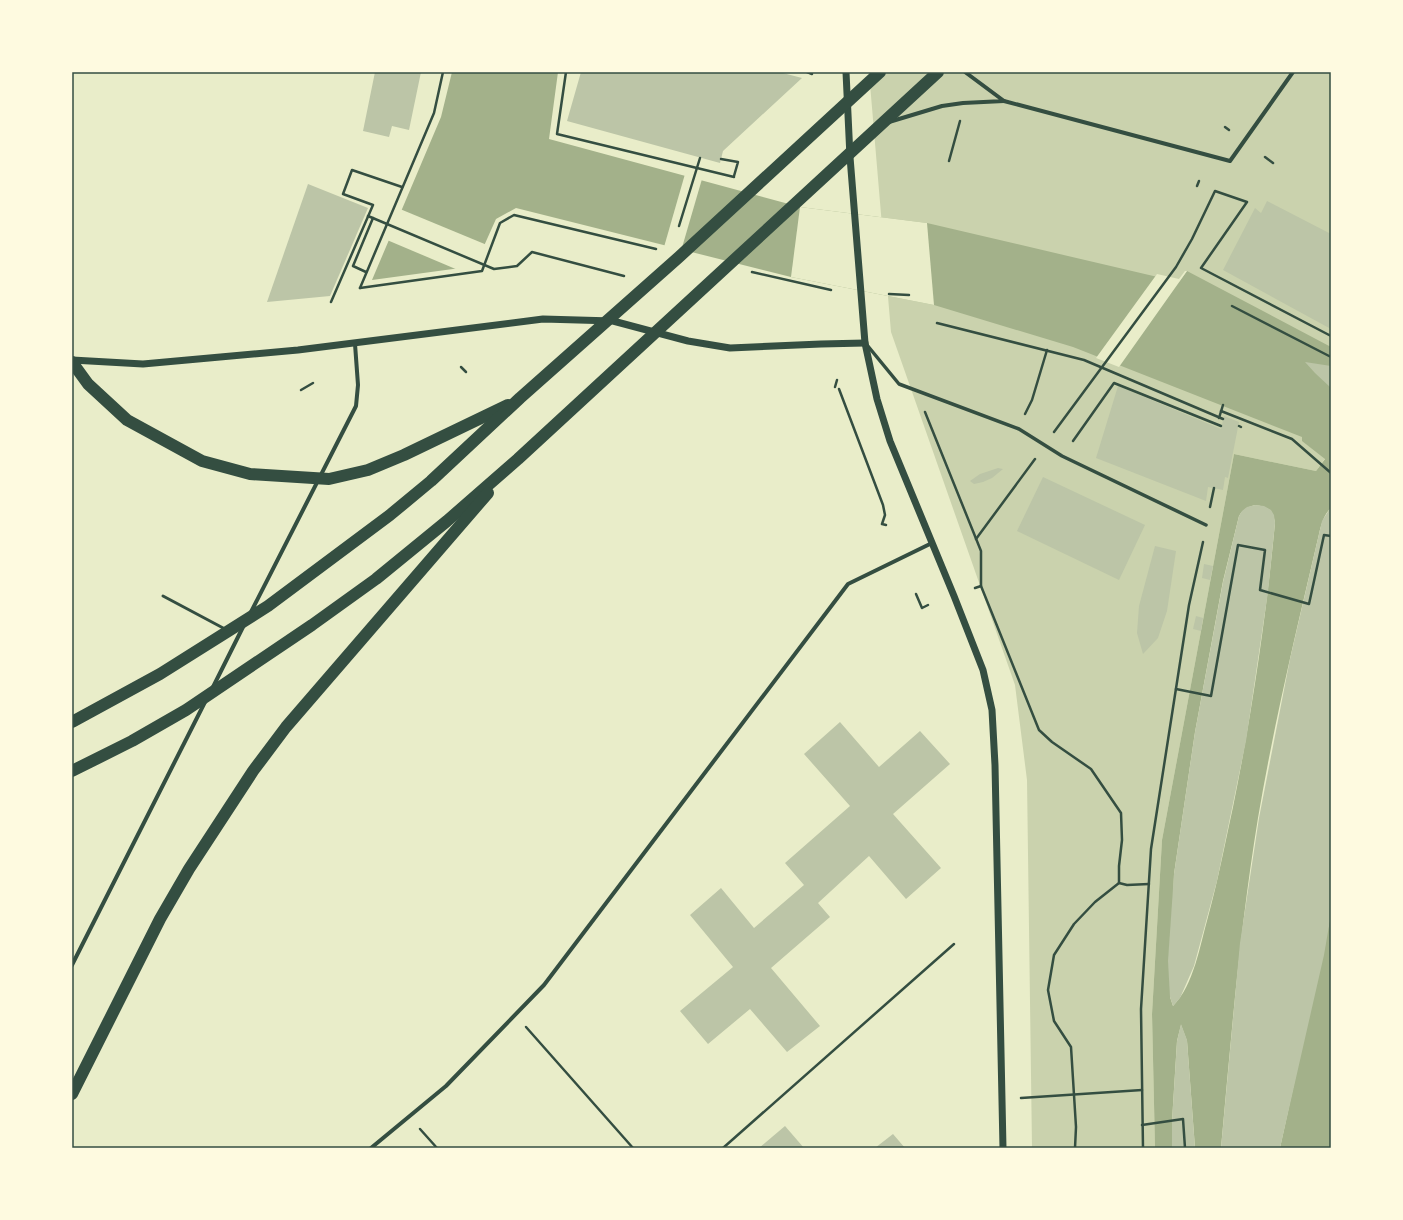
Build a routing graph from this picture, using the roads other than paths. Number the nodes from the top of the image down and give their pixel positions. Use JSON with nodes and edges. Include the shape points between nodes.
{"nodes":[{"id":1,"x":846,"y":72,"type":"edge"},
{"id":2,"x":880,"y":72,"type":"edge"},
{"id":3,"x":938,"y":72,"type":"edge"},
{"id":4,"x":965,"y":72,"type":"edge"},
{"id":5,"x":1293,"y":72,"type":"edge"},
{"id":6,"x":1004,"y":101,"type":"junction"},
{"id":7,"x":850,"y":157,"type":"junction"},
{"id":8,"x":865,"y":343,"type":"junction"},
{"id":9,"x":355,"y":344,"type":"junction"},
{"id":10,"x":72,"y":361,"type":"edge"},
{"id":11,"x":520,"y":398,"type":"junction"},
{"id":12,"x":518,"y":459,"type":"junction"},
{"id":13,"x":1206,"y":525,"type":"road end"},
{"id":14,"x":932,"y":543,"type":"junction"},
{"id":15,"x":163,"y":596,"type":"dead end"},
{"id":16,"x":239,"y":636,"type":"junction"},
{"id":17,"x":72,"y":722,"type":"edge"},
{"id":18,"x":72,"y":771,"type":"edge"},
{"id":19,"x":72,"y":965,"type":"edge"},
{"id":20,"x":72,"y":1094,"type":"edge"},
{"id":21,"x":371,"y":1148,"type":"edge"},
{"id":22,"x":1003,"y":1148,"type":"edge"}],
"edges":[{"from":1,"to":7,"type":"street"},
{"from":2,"to":11,"type":"highway","via":[[679,257]]},
{"from":3,"to":12,"type":"highway"},
{"from":4,"to":6,"type":"street"},
{"from":5,"to":6,"type":"street","via":[[1230,161]]},
{"from":6,"to":7,"type":"street","via":[[942,106],[888,122]]},
{"from":7,"to":8,"type":"street"},
{"from":8,"to":9,"type":"street","via":[[730,348],[688,341],[614,321],[543,319]]},
{"from":8,"to":13,"type":"street","via":[[899,384],[1019,429],[1062,456]]},
{"from":8,"to":14,"type":"street","via":[[876,399],[890,441]]},
{"from":9,"to":10,"type":"street","via":[[143,364]]},
{"from":9,"to":16,"type":"street","via":[[358,385],[356,406]]},
{"from":10,"to":11,"type":"highway","via":[[88,384],[127,420],[202,461],[250,474],[291,478],[329,479],[368,470]]},
{"from":11,"to":17,"type":"highway","via":[[431,481],[390,515],[268,606],[160,674]]},
{"from":12,"to":18,"type":"highway","via":[[447,522],[312,625],[186,710]]},
{"from":12,"to":20,"type":"highway","via":[[286,727],[253,771],[221,818],[160,919]]},
{"from":14,"to":21,"type":"street","via":[[848,584],[544,985],[446,1086]]},
{"from":14,"to":22,"type":"street","via":[[983,670],[992,710]]},
{"from":15,"to":16,"type":"lane"},
{"from":16,"to":19,"type":"street"}]}
